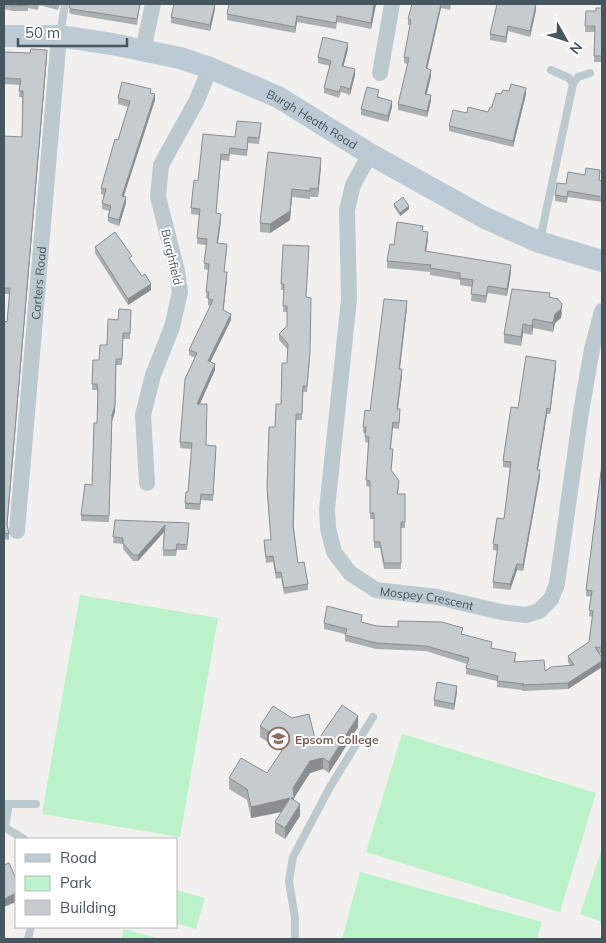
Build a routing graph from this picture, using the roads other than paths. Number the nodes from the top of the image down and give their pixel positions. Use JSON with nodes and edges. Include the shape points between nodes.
{"nodes":[{"id":1,"x":65,"y":4,"type":"edge"},
{"id":2,"x":153,"y":4,"type":"edge"},
{"id":3,"x":392,"y":4,"type":"edge"},
{"id":4,"x":4,"y":36,"type":"edge"},
{"id":5,"x":59,"y":36,"type":"junction"},
{"id":6,"x":143,"y":50,"type":"junction"},
{"id":7,"x":210,"y":68,"type":"junction"},
{"id":8,"x":552,"y":70,"type":"dead end"},
{"id":9,"x":380,"y":73,"type":"dead end"},
{"id":10,"x":590,"y":73,"type":"dead end"},
{"id":11,"x":573,"y":84,"type":"junction"},
{"id":12,"x":370,"y":154,"type":"junction"},
{"id":13,"x":540,"y":242,"type":"junction"},
{"id":14,"x":602,"y":261,"type":"edge"},
{"id":15,"x":602,"y":311,"type":"edge"},
{"id":16,"x":147,"y":483,"type":"dead end"},
{"id":17,"x":17,"y":531,"type":"dead end"},
{"id":18,"x":373,"y":717,"type":"dead end"},
{"id":19,"x":6,"y":804,"type":"edge"},
{"id":20,"x":36,"y":804,"type":"dead end"},
{"id":21,"x":5,"y":827,"type":"edge"},
{"id":22,"x":22,"y":838,"type":"edge"},
{"id":23,"x":295,"y":939,"type":"edge"}],
"edges":[{"from":1,"to":5,"type":"lane"},
{"from":2,"to":6,"type":"street"},
{"from":3,"to":9,"type":"street"},
{"from":4,"to":5,"type":"main road","name":"Burgh Heath Road"},
{"from":5,"to":6,"type":"main road","name":"Burgh Heath Road"},
{"from":5,"to":17,"type":"street","name":"Carters Road"},
{"from":6,"to":7,"type":"main road","name":"Burgh Heath Road"},
{"from":7,"to":12,"type":"main road","name":"Burgh Heath Road","via":[[278,97]]},
{"from":7,"to":16,"type":"street","name":"Burghfield","via":[[197,100],[161,165],[158,197],[180,292],[143,415]]},
{"from":8,"to":11,"type":"lane","via":[[570,78]]},
{"from":10,"to":11,"type":"lane","via":[[578,77]]},
{"from":11,"to":13,"type":"lane"},
{"from":12,"to":13,"type":"main road","name":"Burgh Heath Road","via":[[456,203]]},
{"from":12,"to":15,"type":"street","name":"Mospey Crescent","via":[[353,185],[347,210],[349,299],[327,509],[334,552],[362,583],[376,590],[436,597],[512,614],[526,615],[539,611],[551,599],[557,584],[581,412]]},
{"from":13,"to":14,"type":"main road","name":"Burgh Heath Road"},
{"from":18,"to":23,"type":"lane","via":[[330,787],[293,857],[289,881]]},
{"from":19,"to":20,"type":"lane"},
{"from":19,"to":21,"type":"lane"},
{"from":21,"to":22,"type":"lane"}]}
